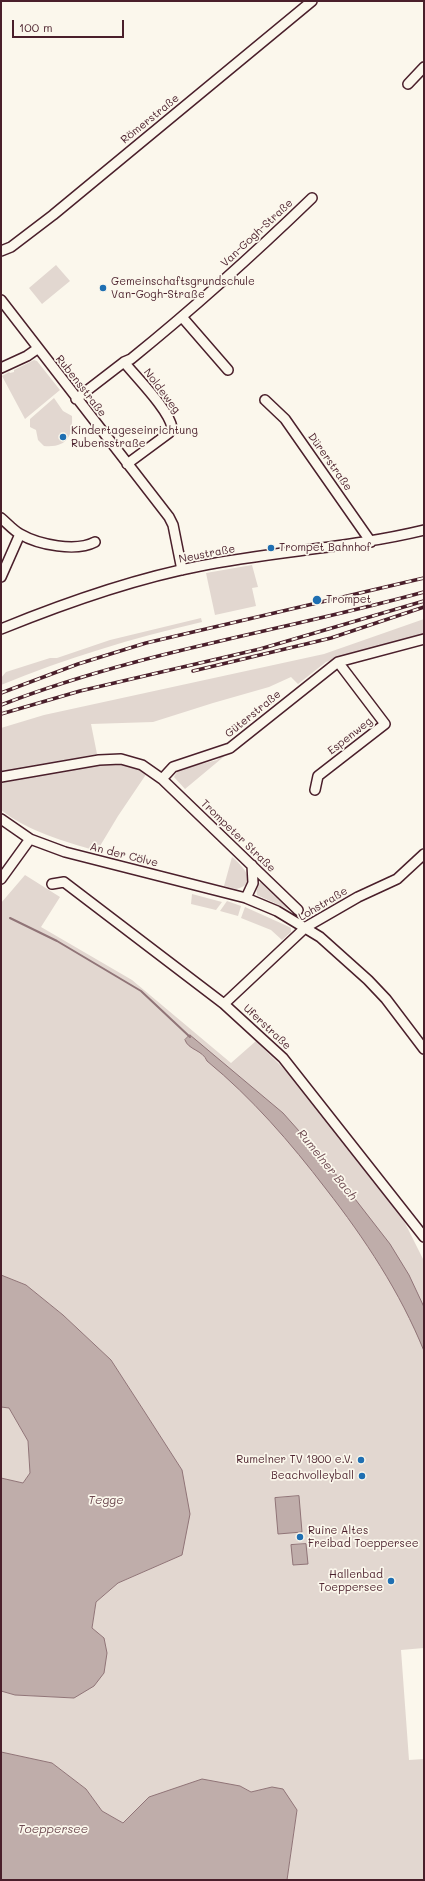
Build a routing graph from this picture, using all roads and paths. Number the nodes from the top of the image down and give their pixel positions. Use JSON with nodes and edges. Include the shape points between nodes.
{"nodes":[{"id":1,"x":312,"y":1,"type":"edge"},
{"id":2,"x":424,"y":66,"type":"edge"},
{"id":3,"x":408,"y":84,"type":"dead end"},
{"id":4,"x":312,"y":198,"type":"dead end"},
{"id":5,"x":1,"y":251,"type":"edge"},
{"id":6,"x":1,"y":300,"type":"edge"},
{"id":7,"x":182,"y":318,"type":"junction"},
{"id":8,"x":37,"y":349,"type":"junction"},
{"id":9,"x":124,"y":362,"type":"junction"},
{"id":10,"x":1,"y":368,"type":"edge"},
{"id":11,"x":228,"y":370,"type":"dead end"},
{"id":12,"x":76,"y":399,"type":"junction"},
{"id":13,"x":265,"y":400,"type":"dead end"},
{"id":14,"x":127,"y":464,"type":"junction"},
{"id":15,"x":1,"y":518,"type":"edge"},
{"id":16,"x":424,"y":530,"type":"edge"},
{"id":17,"x":20,"y":534,"type":"junction"},
{"id":18,"x":95,"y":542,"type":"dead end"},
{"id":19,"x":371,"y":542,"type":"junction"},
{"id":20,"x":182,"y":570,"type":"junction"},
{"id":21,"x":1,"y":577,"type":"edge"},
{"id":22,"x":1,"y":629,"type":"edge"},
{"id":23,"x":424,"y":639,"type":"edge"},
{"id":24,"x":338,"y":662,"type":"junction"},
{"id":25,"x":1,"y":777,"type":"edge"},
{"id":26,"x":162,"y":779,"type":"junction"},
{"id":27,"x":314,"y":790,"type":"dead end"},
{"id":28,"x":1,"y":820,"type":"edge"},
{"id":29,"x":30,"y":839,"type":"junction"},
{"id":30,"x":424,"y":854,"type":"edge"},
{"id":31,"x":252,"y":865,"type":"junction"},
{"id":32,"x":1,"y":879,"type":"edge"},
{"id":33,"x":52,"y":884,"type":"dead end"},
{"id":34,"x":246,"y":898,"type":"junction"},
{"id":35,"x":298,"y":910,"type":"dead end"},
{"id":36,"x":306,"y":927,"type":"junction"},
{"id":37,"x":224,"y":1004,"type":"junction"},
{"id":38,"x":424,"y":1049,"type":"edge"},
{"id":39,"x":424,"y":1237,"type":"edge"}],
"edges":[{"from":1,"to":5,"type":"street","name":"Römerstraße","via":[[53,215],[12,246]]},
{"from":2,"to":3,"type":"street"},
{"from":4,"to":7,"type":"street","name":"Van-Gogh-Straße"},
{"from":6,"to":8,"type":"street","name":"Rubensstraße"},
{"from":7,"to":9,"type":"street","name":"Van-Gogh-Straße"},
{"from":7,"to":11,"type":"street"},
{"from":8,"to":10,"type":"street"},
{"from":8,"to":12,"type":"street","name":"Rubensstraße"},
{"from":9,"to":12,"type":"street","name":"Van-Gogh-Straße"},
{"from":9,"to":14,"type":"street","name":"Noldeweg","via":[[164,411],[172,428],[169,433]]},
{"from":12,"to":14,"type":"street","name":"Rubensstraße"},
{"from":13,"to":19,"type":"street","name":"Dürerstraße","via":[[285,419]]},
{"from":14,"to":20,"type":"street","name":"Rubensstraße","via":[[169,517]]},
{"from":15,"to":17,"type":"street"},
{"from":16,"to":19,"type":"street","name":"Neustraße"},
{"from":17,"to":18,"type":"street","via":[[55,546],[85,546]]},
{"from":17,"to":21,"type":"street"},
{"from":19,"to":20,"type":"street","name":"Neustraße"},
{"from":20,"to":22,"type":"street","name":"Neustraße","via":[[118,587]]},
{"from":23,"to":24,"type":"street","name":"Güterstraße"},
{"from":24,"to":26,"type":"street","name":"Güterstraße","via":[[230,748],[173,767]]},
{"from":24,"to":27,"type":"street","name":"Espenweg","via":[[385,724],[318,776]]},
{"from":25,"to":26,"type":"street","via":[[99,760],[121,759],[142,765]]},
{"from":26,"to":31,"type":"street","name":"Trompeter Straße"},
{"from":28,"to":29,"type":"street","name":"An der Cölve"},
{"from":29,"to":32,"type":"street"},
{"from":29,"to":34,"type":"street","name":"An der Cölve","via":[[65,852]]},
{"from":30,"to":36,"type":"street","name":"Lohstraße","via":[[397,879],[358,897]]},
{"from":31,"to":34,"type":"street","via":[[253,883]]},
{"from":31,"to":35,"type":"street","name":"Trompeter Straße"},
{"from":33,"to":37,"type":"street","name":"Uferstraße","via":[[64,882]]},
{"from":34,"to":36,"type":"street","name":"An der Cölve"},
{"from":36,"to":37,"type":"street","name":"Lohstraße"},
{"from":36,"to":38,"type":"street","via":[[327,942],[386,999]]},
{"from":37,"to":39,"type":"street","name":"Uferstraße","via":[[288,1064]]}]}
